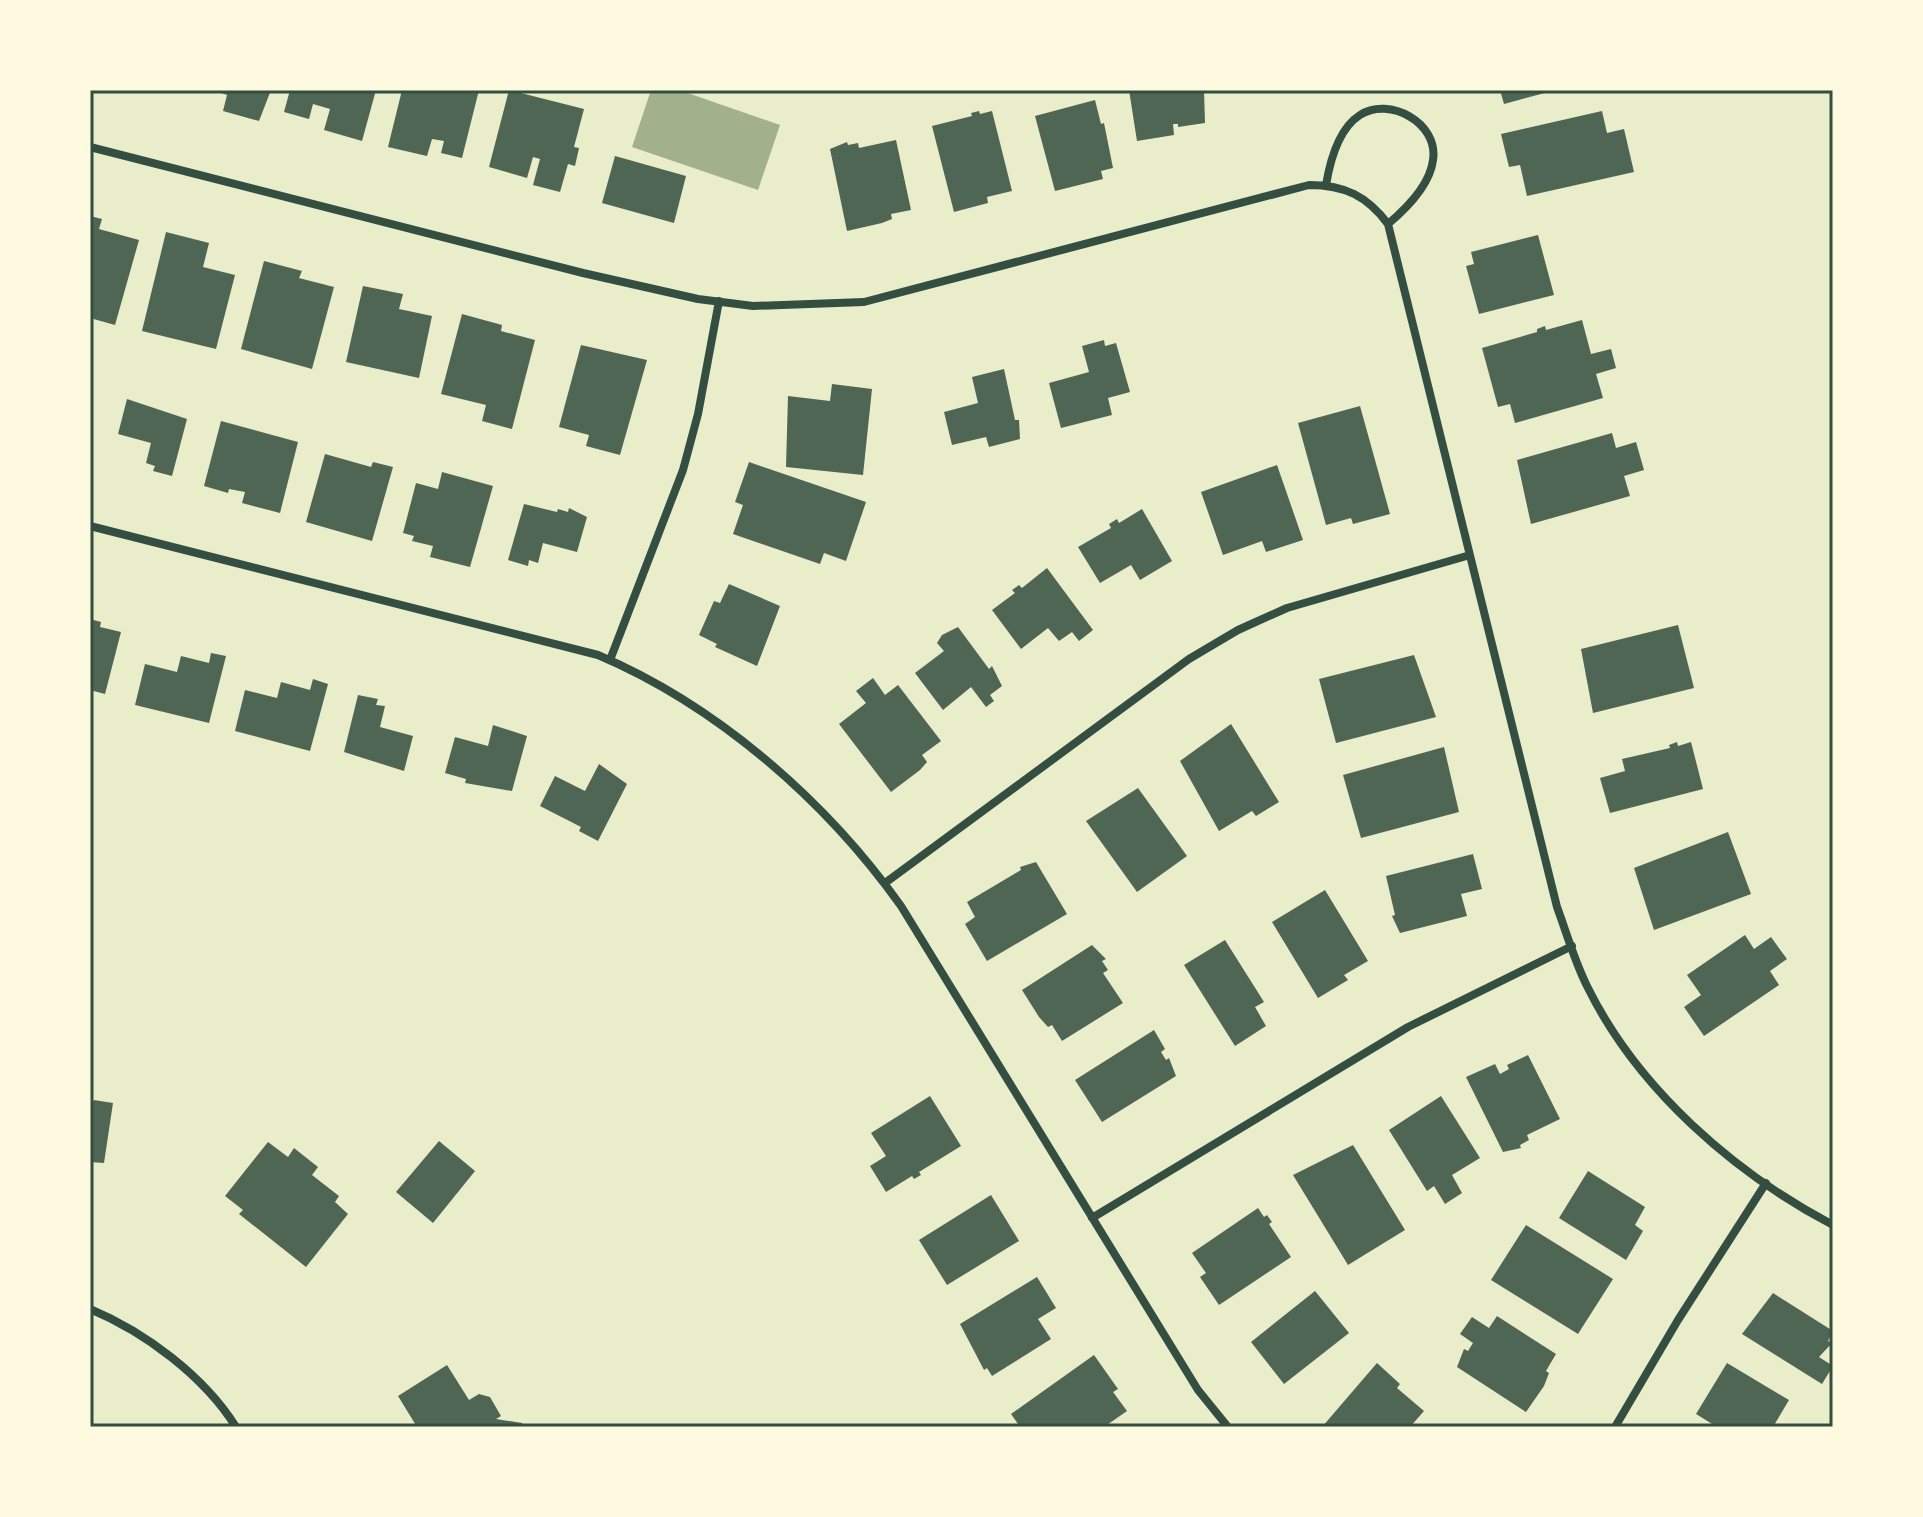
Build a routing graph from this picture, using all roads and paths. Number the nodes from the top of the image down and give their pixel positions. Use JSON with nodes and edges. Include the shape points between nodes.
{"nodes":[{"id":1,"x":90,"y":147,"type":"edge"},
{"id":2,"x":1326,"y":185,"type":"junction"},
{"id":3,"x":1388,"y":224,"type":"junction"},
{"id":4,"x":719,"y":301,"type":"junction"},
{"id":5,"x":90,"y":526,"type":"edge"},
{"id":6,"x":1470,"y":555,"type":"junction"},
{"id":7,"x":610,"y":660,"type":"junction"},
{"id":8,"x":885,"y":883,"type":"junction"},
{"id":9,"x":1572,"y":946,"type":"junction"},
{"id":10,"x":1766,"y":1183,"type":"junction"},
{"id":11,"x":1092,"y":1218,"type":"junction"},
{"id":12,"x":1833,"y":1225,"type":"edge"},
{"id":13,"x":90,"y":1309,"type":"edge"},
{"id":14,"x":236,"y":1427,"type":"edge"},
{"id":15,"x":1228,"y":1427,"type":"edge"},
{"id":16,"x":1615,"y":1427,"type":"edge"}],
"edges":[{"from":1,"to":4,"type":"street","via":[[583,273]]},
{"from":2,"to":3,"type":"street","via":[[1359,194]]},
{"from":2,"to":3,"type":"street","via":[[1337,143],[1359,115],[1375,108],[1396,109],[1415,120],[1430,138],[1434,158],[1413,200]]},
{"from":2,"to":4,"type":"street","via":[[1309,185],[864,302],[753,306]]},
{"from":3,"to":6,"type":"street"},
{"from":4,"to":7,"type":"street","via":[[683,470]]},
{"from":5,"to":7,"type":"street"},
{"from":6,"to":8,"type":"street","via":[[1287,608],[1238,630],[1189,659]]},
{"from":6,"to":9,"type":"street","via":[[1557,907]]},
{"from":7,"to":8,"type":"street","via":[[725,728],[827,819]]},
{"from":8,"to":11,"type":"street"},
{"from":9,"to":10,"type":"street","via":[[1588,988],[1638,1063],[1678,1110]]},
{"from":9,"to":11,"type":"street","via":[[1408,1027]]},
{"from":10,"to":12,"type":"street"},
{"from":10,"to":16,"type":"street"},
{"from":11,"to":15,"type":"street","via":[[1198,1390]]},
{"from":13,"to":14,"type":"street","via":[[172,1358],[225,1409]]}]}
